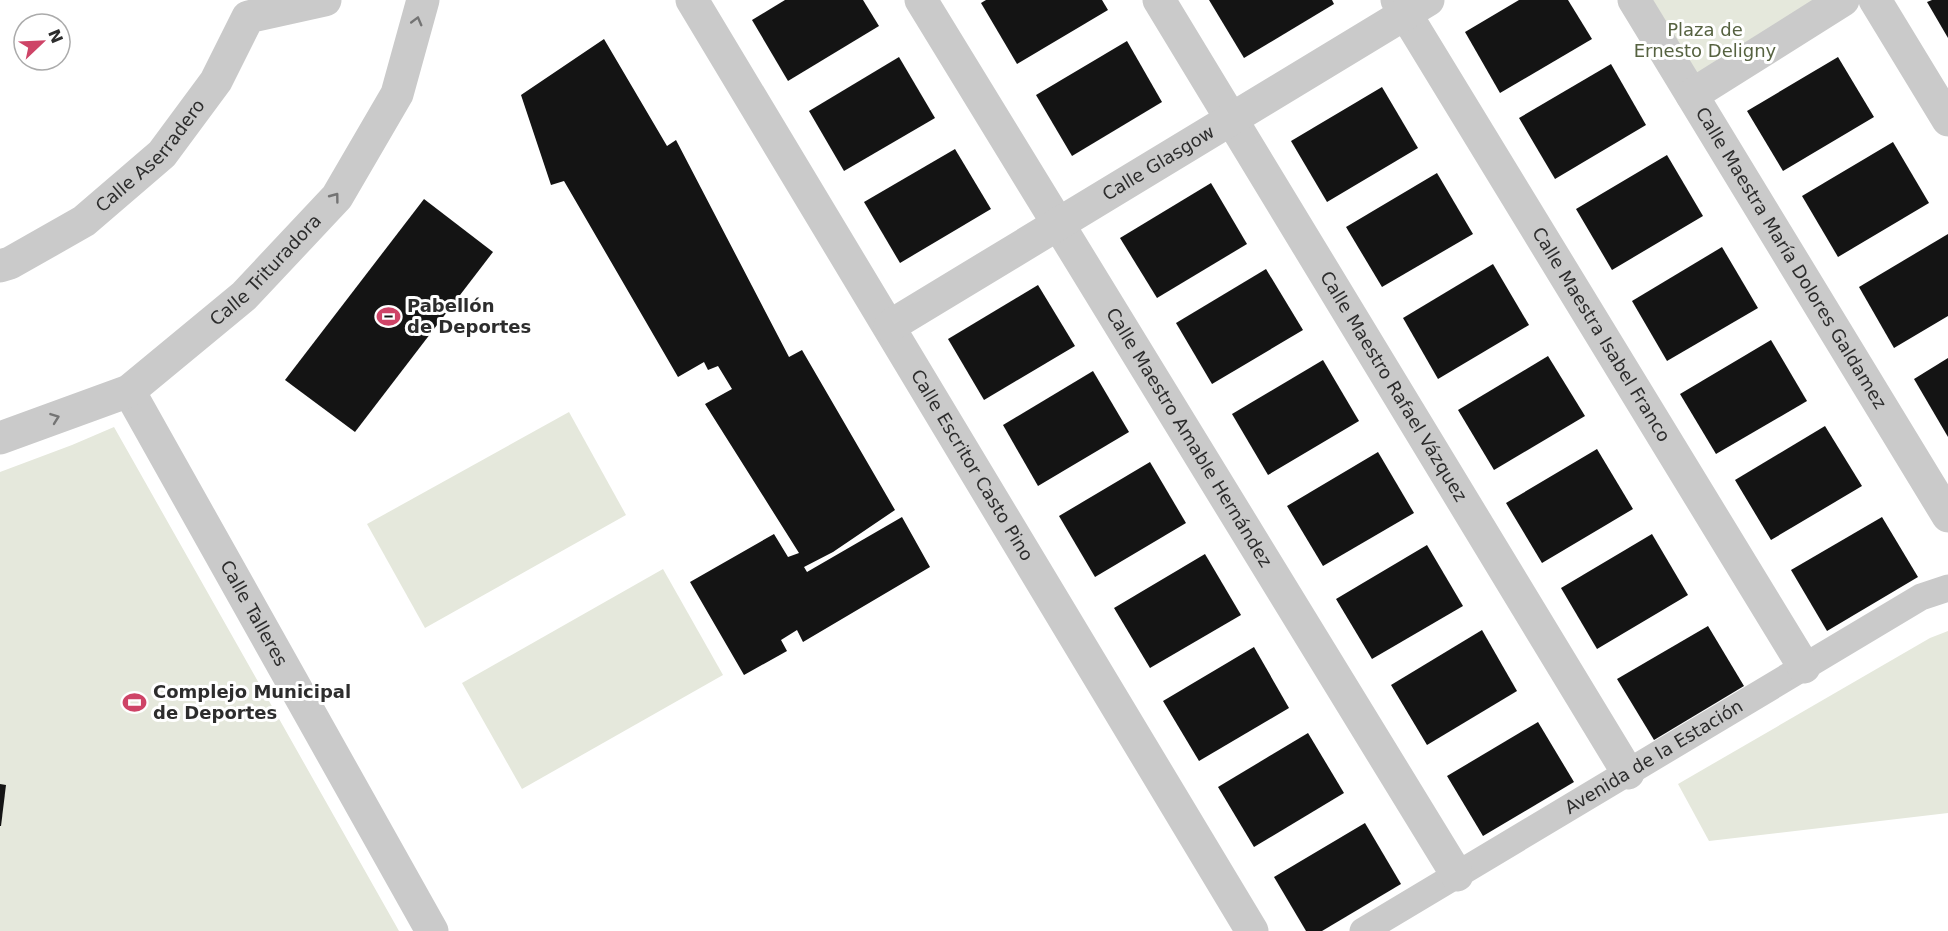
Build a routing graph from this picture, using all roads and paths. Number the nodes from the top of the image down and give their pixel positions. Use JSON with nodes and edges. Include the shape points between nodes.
{"nodes":[{"id":1,"x":325,"y":0,"type":"edge"},
{"id":2,"x":423,"y":0,"type":"edge"},
{"id":3,"x":692,"y":0,"type":"edge"},
{"id":4,"x":921,"y":0,"type":"edge"},
{"id":5,"x":1159,"y":0,"type":"edge"},
{"id":6,"x":1634,"y":0,"type":"edge"},
{"id":7,"x":1843,"y":0,"type":"edge"},
{"id":8,"x":1875,"y":0,"type":"edge"},
{"id":9,"x":1410,"y":5,"type":"edge"},
{"id":10,"x":251,"y":8,"type":"edge"},
{"id":11,"x":1692,"y":95,"type":"junction"},
{"id":12,"x":1232,"y":119,"type":"junction"},
{"id":13,"x":1948,"y":120,"type":"edge"},
{"id":14,"x":1058,"y":224,"type":"junction"},
{"id":15,"x":0,"y":266,"type":"edge"},
{"id":16,"x":890,"y":326,"type":"junction"},
{"id":17,"x":129,"y":391,"type":"junction"},
{"id":18,"x":0,"y":438,"type":"edge"},
{"id":19,"x":1948,"y":516,"type":"edge"},
{"id":20,"x":1948,"y":588,"type":"edge"},
{"id":21,"x":1804,"y":668,"type":"junction"},
{"id":22,"x":1628,"y":773,"type":"junction"},
{"id":23,"x":1457,"y":875,"type":"junction"},
{"id":24,"x":432,"y":931,"type":"edge"},
{"id":25,"x":1252,"y":931,"type":"edge"},
{"id":26,"x":1363,"y":931,"type":"edge"}],
"edges":[{"from":1,"to":10,"type":"street"},
{"from":17,"to":2,"type":"street","name":"Calle Trituradora","one_way":true,"via":[[244,296],[336,197],[397,94]]},
{"from":3,"to":16,"type":"street","name":"Calle Escritor Casto Pino"},
{"from":4,"to":14,"type":"street","name":"Calle Maestro Amable Hernández"},
{"from":5,"to":12,"type":"street","name":"Calle Maestro Rafael Vázquez"},
{"from":6,"to":11,"type":"street","name":"Calle Maestra María Dolores Galdamez"},
{"from":7,"to":11,"type":"street"},
{"from":8,"to":13,"type":"street"},
{"from":9,"to":12,"type":"street","name":"Calle Glasgow"},
{"from":9,"to":21,"type":"street","name":"Calle Maestra Isabel Franco"},
{"from":10,"to":15,"type":"street","name":"Calle Aserradero","via":[[216,81],[162,154],[84,221]]},
{"from":11,"to":19,"type":"street","name":"Calle Maestra María Dolores Galdamez"},
{"from":12,"to":14,"type":"street","name":"Calle Glasgow"},
{"from":12,"to":22,"type":"street","name":"Calle Maestro Rafael Vázquez"},
{"from":14,"to":16,"type":"street","name":"Calle Glasgow"},
{"from":14,"to":23,"type":"street","name":"Calle Maestro Amable Hernández"},
{"from":16,"to":25,"type":"street","name":"Calle Escritor Casto Pino"},
{"from":18,"to":17,"type":"street","name":"Calle Trituradora","one_way":true},
{"from":17,"to":24,"type":"street","name":"Calle Talleres"},
{"from":20,"to":21,"type":"street","name":"Avenida de la Estación","via":[[1921,597]]},
{"from":21,"to":22,"type":"street","name":"Avenida de la Estación"},
{"from":22,"to":23,"type":"street","name":"Avenida de la Estación"},
{"from":23,"to":26,"type":"street","name":"Avenida de la Estación"}]}
